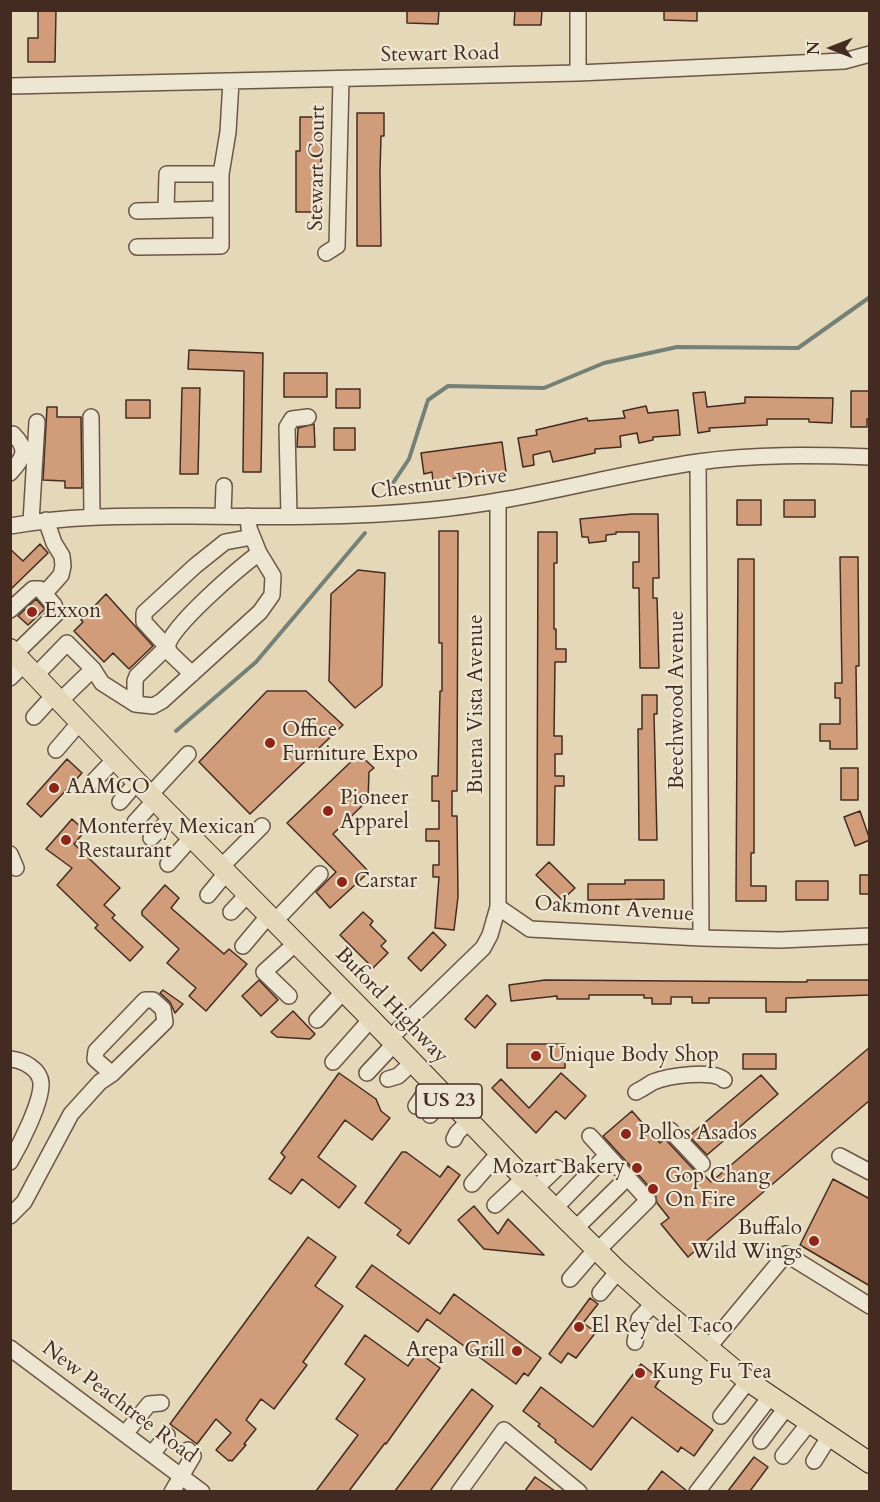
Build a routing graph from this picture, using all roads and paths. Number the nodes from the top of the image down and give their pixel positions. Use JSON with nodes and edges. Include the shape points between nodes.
{"nodes":[{"id":1,"x":578,"y":10,"type":"edge"},
{"id":2,"x":870,"y":54,"type":"edge"},
{"id":3,"x":578,"y":73,"type":"junction"},
{"id":4,"x":341,"y":79,"type":"junction"},
{"id":5,"x":231,"y":81,"type":"junction"},
{"id":6,"x":10,"y":86,"type":"edge"},
{"id":7,"x":221,"y":174,"type":"junction"},
{"id":8,"x":221,"y":209,"type":"junction"},
{"id":9,"x":166,"y":210,"type":"junction"},
{"id":10,"x":137,"y":211,"type":"dead end"},
{"id":11,"x":137,"y":247,"type":"dead end"},
{"id":12,"x":326,"y":254,"type":"dead end"},
{"id":13,"x":91,"y":417,"type":"dead end"},
{"id":14,"x":308,"y":417,"type":"dead end"},
{"id":15,"x":37,"y":422,"type":"dead end"},
{"id":16,"x":13,"y":434,"type":"dead end"},
{"id":17,"x":870,"y":457,"type":"edge"},
{"id":18,"x":698,"y":462,"type":"junction"},
{"id":19,"x":10,"y":473,"type":"edge"},
{"id":20,"x":224,"y":486,"type":"dead end"},
{"id":21,"x":498,"y":501,"type":"junction"},
{"id":22,"x":223,"y":516,"type":"junction"},
{"id":23,"x":248,"y":516,"type":"junction"},
{"id":24,"x":289,"y":516,"type":"junction"},
{"id":25,"x":92,"y":517,"type":"junction"},
{"id":26,"x":39,"y":521,"type":"junction"},
{"id":27,"x":11,"y":523,"type":"edge"},
{"id":28,"x":252,"y":537,"type":"junction"},
{"id":29,"x":259,"y":553,"type":"junction"},
{"id":30,"x":44,"y":594,"type":"junction"},
{"id":31,"x":10,"y":610,"type":"edge"},
{"id":32,"x":167,"y":647,"type":"junction"},
{"id":33,"x":21,"y":661,"type":"edge"},
{"id":34,"x":93,"y":669,"type":"junction"},
{"id":35,"x":192,"y":674,"type":"junction"},
{"id":36,"x":10,"y":678,"type":"edge"},
{"id":37,"x":57,"y":698,"type":"junction"},
{"id":38,"x":135,"y":704,"type":"junction"},
{"id":39,"x":34,"y":717,"type":"dead end"},
{"id":40,"x":80,"y":722,"type":"junction"},
{"id":41,"x":56,"y":750,"type":"dead end"},
{"id":42,"x":188,"y":754,"type":"dead end"},
{"id":43,"x":115,"y":759,"type":"junction"},
{"id":44,"x":94,"y":781,"type":"dead end"},
{"id":45,"x":147,"y":792,"type":"junction"},
{"id":46,"x":120,"y":802,"type":"dead end"},
{"id":47,"x":172,"y":817,"type":"junction"},
{"id":48,"x":135,"y":822,"type":"dead end"},
{"id":49,"x":262,"y":826,"type":"dead end"},
{"id":50,"x":151,"y":838,"type":"dead end"},
{"id":51,"x":191,"y":838,"type":"junction"},
{"id":52,"x":168,"y":864,"type":"dead end"},
{"id":53,"x":224,"y":870,"type":"junction"},
{"id":54,"x":320,"y":874,"type":"dead end"},
{"id":55,"x":248,"y":894,"type":"junction"},
{"id":56,"x":208,"y":895,"type":"dead end"},
{"id":57,"x":498,"y":907,"type":"junction"},
{"id":58,"x":231,"y":912,"type":"dead end"},
{"id":59,"x":272,"y":918,"type":"junction"},
{"id":60,"x":870,"y":936,"type":"edge"},
{"id":61,"x":701,"y":938,"type":"junction"},
{"id":62,"x":296,"y":942,"type":"junction"},
{"id":63,"x":243,"y":946,"type":"dead end"},
{"id":64,"x":344,"y":992,"type":"junction"},
{"id":65,"x":289,"y":996,"type":"dead end"},
{"id":66,"x":371,"y":1019,"type":"junction"},
{"id":67,"x":317,"y":1020,"type":"dead end"},
{"id":68,"x":392,"y":1041,"type":"junction"},
{"id":69,"x":10,"y":1059,"type":"edge"},
{"id":70,"x":333,"y":1062,"type":"dead end"},
{"id":71,"x":413,"y":1062,"type":"junction"},
{"id":72,"x":367,"y":1073,"type":"dead end"},
{"id":73,"x":112,"y":1074,"type":"junction"},
{"id":74,"x":388,"y":1079,"type":"dead end"},
{"id":75,"x":724,"y":1080,"type":"dead end"},
{"id":76,"x":438,"y":1089,"type":"junction"},
{"id":77,"x":636,"y":1092,"type":"dead end"},
{"id":78,"x":416,"y":1106,"type":"dead end"},
{"id":79,"x":430,"y":1115,"type":"dead end"},
{"id":80,"x":469,"y":1121,"type":"junction"},
{"id":81,"x":670,"y":1130,"type":"dead end"},
{"id":82,"x":590,"y":1136,"type":"dead end"},
{"id":83,"x":454,"y":1139,"type":"dead end"},
{"id":84,"x":499,"y":1153,"type":"junction"},
{"id":85,"x":607,"y":1155,"type":"junction"},
{"id":86,"x":840,"y":1156,"type":"dead end"},
{"id":87,"x":10,"y":1162,"type":"edge"},
{"id":88,"x":702,"y":1164,"type":"dead end"},
{"id":89,"x":557,"y":1168,"type":"dead end"},
{"id":90,"x":870,"y":1172,"type":"edge"},
{"id":91,"x":628,"y":1177,"type":"junction"},
{"id":92,"x":529,"y":1183,"type":"junction"},
{"id":93,"x":472,"y":1184,"type":"dead end"},
{"id":94,"x":495,"y":1205,"type":"dead end"},
{"id":95,"x":555,"y":1208,"type":"junction"},
{"id":96,"x":10,"y":1216,"type":"edge"},
{"id":97,"x":576,"y":1228,"type":"junction"},
{"id":98,"x":597,"y":1250,"type":"junction"},
{"id":99,"x":618,"y":1271,"type":"junction"},
{"id":100,"x":570,"y":1278,"type":"dead end"},
{"id":101,"x":600,"y":1293,"type":"dead end"},
{"id":102,"x":654,"y":1304,"type":"junction"},
{"id":103,"x":870,"y":1306,"type":"edge"},
{"id":104,"x":635,"y":1342,"type":"dead end"},
{"id":105,"x":10,"y":1348,"type":"edge"},
{"id":106,"x":708,"y":1348,"type":"junction"},
{"id":107,"x":748,"y":1381,"type":"junction"},
{"id":108,"x":161,"y":1402,"type":"dead end"},
{"id":109,"x":778,"y":1402,"type":"junction"},
{"id":110,"x":721,"y":1416,"type":"dead end"},
{"id":111,"x":809,"y":1423,"type":"junction"},
{"id":112,"x":125,"y":1434,"type":"junction"},
{"id":113,"x":167,"y":1435,"type":"dead end"},
{"id":114,"x":829,"y":1437,"type":"junction"},
{"id":115,"x":761,"y":1441,"type":"dead end"},
{"id":116,"x":188,"y":1450,"type":"dead end"},
{"id":117,"x":152,"y":1454,"type":"junction"},
{"id":118,"x":783,"y":1456,"type":"dead end"},
{"id":119,"x":814,"y":1461,"type":"dead end"},
{"id":120,"x":870,"y":1462,"type":"edge"},
{"id":121,"x":182,"y":1476,"type":"junction"},
{"id":122,"x":172,"y":1491,"type":"edge"},
{"id":123,"x":202,"y":1491,"type":"edge"},
{"id":124,"x":459,"y":1491,"type":"edge"},
{"id":125,"x":579,"y":1491,"type":"edge"},
{"id":126,"x":697,"y":1491,"type":"edge"}],
"edges":[{"from":1,"to":3,"type":"street"},
{"from":2,"to":3,"type":"street","name":"Stewart Road","via":[[844,61]]},
{"from":3,"to":4,"type":"street","name":"Stewart Road"},
{"from":4,"to":5,"type":"street","name":"Stewart Road"},
{"from":4,"to":12,"type":"street","name":"Stewart Court","via":[[337,246]]},
{"from":5,"to":6,"type":"street","name":"Stewart Road"},
{"from":5,"to":7,"type":"street"},
{"from":7,"to":8,"type":"street"},
{"from":7,"to":9,"type":"street","via":[[167,174]]},
{"from":8,"to":9,"type":"street"},
{"from":8,"to":11,"type":"street","via":[[221,246]]},
{"from":9,"to":10,"type":"street"},
{"from":13,"to":25,"type":"street"},
{"from":14,"to":24,"type":"street","via":[[292,419],[287,427]]},
{"from":15,"to":26,"type":"street"},
{"from":16,"to":19,"type":"street","via":[[24,454]]},
{"from":17,"to":18,"type":"street","name":"Chestnut Drive","via":[[785,454]]},
{"from":18,"to":21,"type":"street","name":"Chestnut Drive"},
{"from":18,"to":61,"type":"street","name":"Beechwood Avenue"},
{"from":20,"to":22,"type":"street"},
{"from":21,"to":24,"type":"street","name":"Chestnut Drive","via":[[432,510]]},
{"from":21,"to":57,"type":"street","name":"Buena Vista Avenue"},
{"from":22,"to":23,"type":"street","name":"Chestnut Drive"},
{"from":22,"to":25,"type":"street","name":"Chestnut Drive"},
{"from":23,"to":24,"type":"street","name":"Chestnut Drive"},
{"from":23,"to":28,"type":"street"},
{"from":25,"to":26,"type":"street","name":"Chestnut Drive"},
{"from":26,"to":27,"type":"street","name":"Chestnut Drive"},
{"from":26,"to":30,"type":"street","via":[[62,556],[63,566],[61,575]]},
{"from":28,"to":29,"type":"street"},
{"from":28,"to":32,"type":"street","via":[[225,542],[144,613],[146,625]]},
{"from":29,"to":32,"type":"street","via":[[202,603],[169,639]]},
{"from":29,"to":35,"type":"street","via":[[273,576],[272,595],[260,612]]},
{"from":30,"to":31,"type":"street","via":[[33,589]]},
{"from":30,"to":33,"type":"street","via":[[57,613]]},
{"from":32,"to":35,"type":"street"},
{"from":32,"to":38,"type":"street","via":[[137,676]]},
{"from":33,"to":34,"type":"street","via":[[67,643]]},
{"from":33,"to":36,"type":"street"},
{"from":33,"to":37,"type":"main road","name":"Buford Highway","number":"US 23"},
{"from":34,"to":37,"type":"street"},
{"from":34,"to":38,"type":"street","via":[[102,683]]},
{"from":35,"to":38,"type":"street","via":[[153,706]]},
{"from":37,"to":39,"type":"street"},
{"from":37,"to":40,"type":"main road","name":"Buford Highway","number":"US 23"},
{"from":40,"to":41,"type":"street"},
{"from":40,"to":43,"type":"main road","name":"Buford Highway","number":"US 23"},
{"from":42,"to":45,"type":"street"},
{"from":43,"to":44,"type":"street"},
{"from":43,"to":45,"type":"main road","name":"Buford Highway","number":"US 23"},
{"from":45,"to":46,"type":"street"},
{"from":45,"to":47,"type":"main road","name":"Buford Highway","number":"US 23"},
{"from":45,"to":48,"type":"street"},
{"from":47,"to":50,"type":"street"},
{"from":47,"to":51,"type":"main road","name":"Buford Highway","number":"US 23"},
{"from":49,"to":53,"type":"street"},
{"from":51,"to":52,"type":"street"},
{"from":51,"to":53,"type":"main road","name":"Buford Highway","number":"US 23"},
{"from":53,"to":55,"type":"main road","name":"Buford Highway","number":"US 23"},
{"from":53,"to":56,"type":"street"},
{"from":54,"to":59,"type":"street"},
{"from":55,"to":58,"type":"street"},
{"from":55,"to":59,"type":"main road","name":"Buford Highway","number":"US 23"},
{"from":57,"to":61,"type":"street","name":"Oakmont Avenue","via":[[530,929]]},
{"from":57,"to":68,"type":"street","via":[[483,948]]},
{"from":59,"to":62,"type":"main road","name":"Buford Highway","number":"US 23"},
{"from":59,"to":63,"type":"street"},
{"from":60,"to":61,"type":"street","name":"Oakmont Avenue"},
{"from":62,"to":64,"type":"main road","name":"Buford Highway","number":"US 23"},
{"from":62,"to":65,"type":"street","via":[[264,972]]},
{"from":64,"to":66,"type":"main road","name":"Buford Highway","number":"US 23"},
{"from":64,"to":67,"type":"street"},
{"from":66,"to":68,"type":"main road","name":"Buford Highway","number":"US 23"},
{"from":66,"to":70,"type":"street"},
{"from":68,"to":71,"type":"main road","name":"Buford Highway","number":"US 23"},
{"from":68,"to":72,"type":"street"},
{"from":69,"to":87,"type":"street","via":[[29,1064],[41,1083],[23,1139]]},
{"from":71,"to":74,"type":"street","via":[[398,1076]]},
{"from":71,"to":76,"type":"main road","name":"Buford Highway","number":"US 23"},
{"from":73,"to":73,"type":"street","via":[[165,1022],[163,1009],[153,1000],[145,1000],[96,1051],[95,1059]]},
{"from":73,"to":96,"type":"street","via":[[71,1114],[24,1202]]},
{"from":75,"to":77,"type":"street","via":[[717,1075],[678,1076],[655,1081]]},
{"from":76,"to":78,"type":"street"},
{"from":76,"to":79,"type":"street"},
{"from":76,"to":80,"type":"main road","name":"Buford Highway","number":"US 23"},
{"from":80,"to":83,"type":"street"},
{"from":80,"to":84,"type":"main road","name":"Buford Highway","number":"US 23"},
{"from":81,"to":88,"type":"street"},
{"from":82,"to":85,"type":"street"},
{"from":84,"to":92,"type":"main road","name":"Buford Highway","number":"US 23"},
{"from":84,"to":93,"type":"street"},
{"from":85,"to":91,"type":"street"},
{"from":85,"to":95,"type":"street"},
{"from":86,"to":90,"type":"street"},
{"from":89,"to":92,"type":"street"},
{"from":91,"to":97,"type":"street"},
{"from":91,"to":98,"type":"street","via":[[648,1200]]},
{"from":92,"to":94,"type":"street"},
{"from":92,"to":95,"type":"main road","name":"Buford Highway","number":"US 23"},
{"from":95,"to":97,"type":"main road","name":"Buford Highway","number":"US 23"},
{"from":97,"to":98,"type":"main road","name":"Buford Highway","number":"US 23"},
{"from":98,"to":99,"type":"main road","name":"Buford Highway","number":"US 23"},
{"from":98,"to":100,"type":"street"},
{"from":99,"to":101,"type":"street"},
{"from":99,"to":102,"type":"main road","name":"Buford Highway","number":"US 23"},
{"from":102,"to":104,"type":"street","via":[[639,1319]]},
{"from":102,"to":106,"type":"main road","name":"Buford Highway","number":"US 23"},
{"from":103,"to":106,"type":"street","via":[[786,1254]]},
{"from":105,"to":112,"type":"street","name":"New Peachtree Road"},
{"from":106,"to":107,"type":"main road","name":"Buford Highway","number":"US 23"},
{"from":107,"to":109,"type":"main road","name":"Buford Highway","number":"US 23"},
{"from":107,"to":110,"type":"street"},
{"from":108,"to":112,"type":"street","via":[[149,1404]]},
{"from":109,"to":111,"type":"main road","name":"Buford Highway","number":"US 23"},
{"from":109,"to":115,"type":"street"},
{"from":109,"to":126,"type":"street"},
{"from":111,"to":114,"type":"main road","name":"Buford Highway","number":"US 23"},
{"from":111,"to":118,"type":"street"},
{"from":112,"to":117,"type":"street","name":"New Peachtree Road"},
{"from":113,"to":117,"type":"street"},
{"from":114,"to":119,"type":"street"},
{"from":114,"to":120,"type":"main road","name":"Buford Highway","number":"US 23"},
{"from":116,"to":121,"type":"street","via":[[193,1456]]},
{"from":117,"to":121,"type":"street","name":"New Peachtree Road"},
{"from":121,"to":122,"type":"street"},
{"from":121,"to":123,"type":"street","name":"New Peachtree Road"},
{"from":124,"to":125,"type":"street","via":[[504,1430]]}]}
